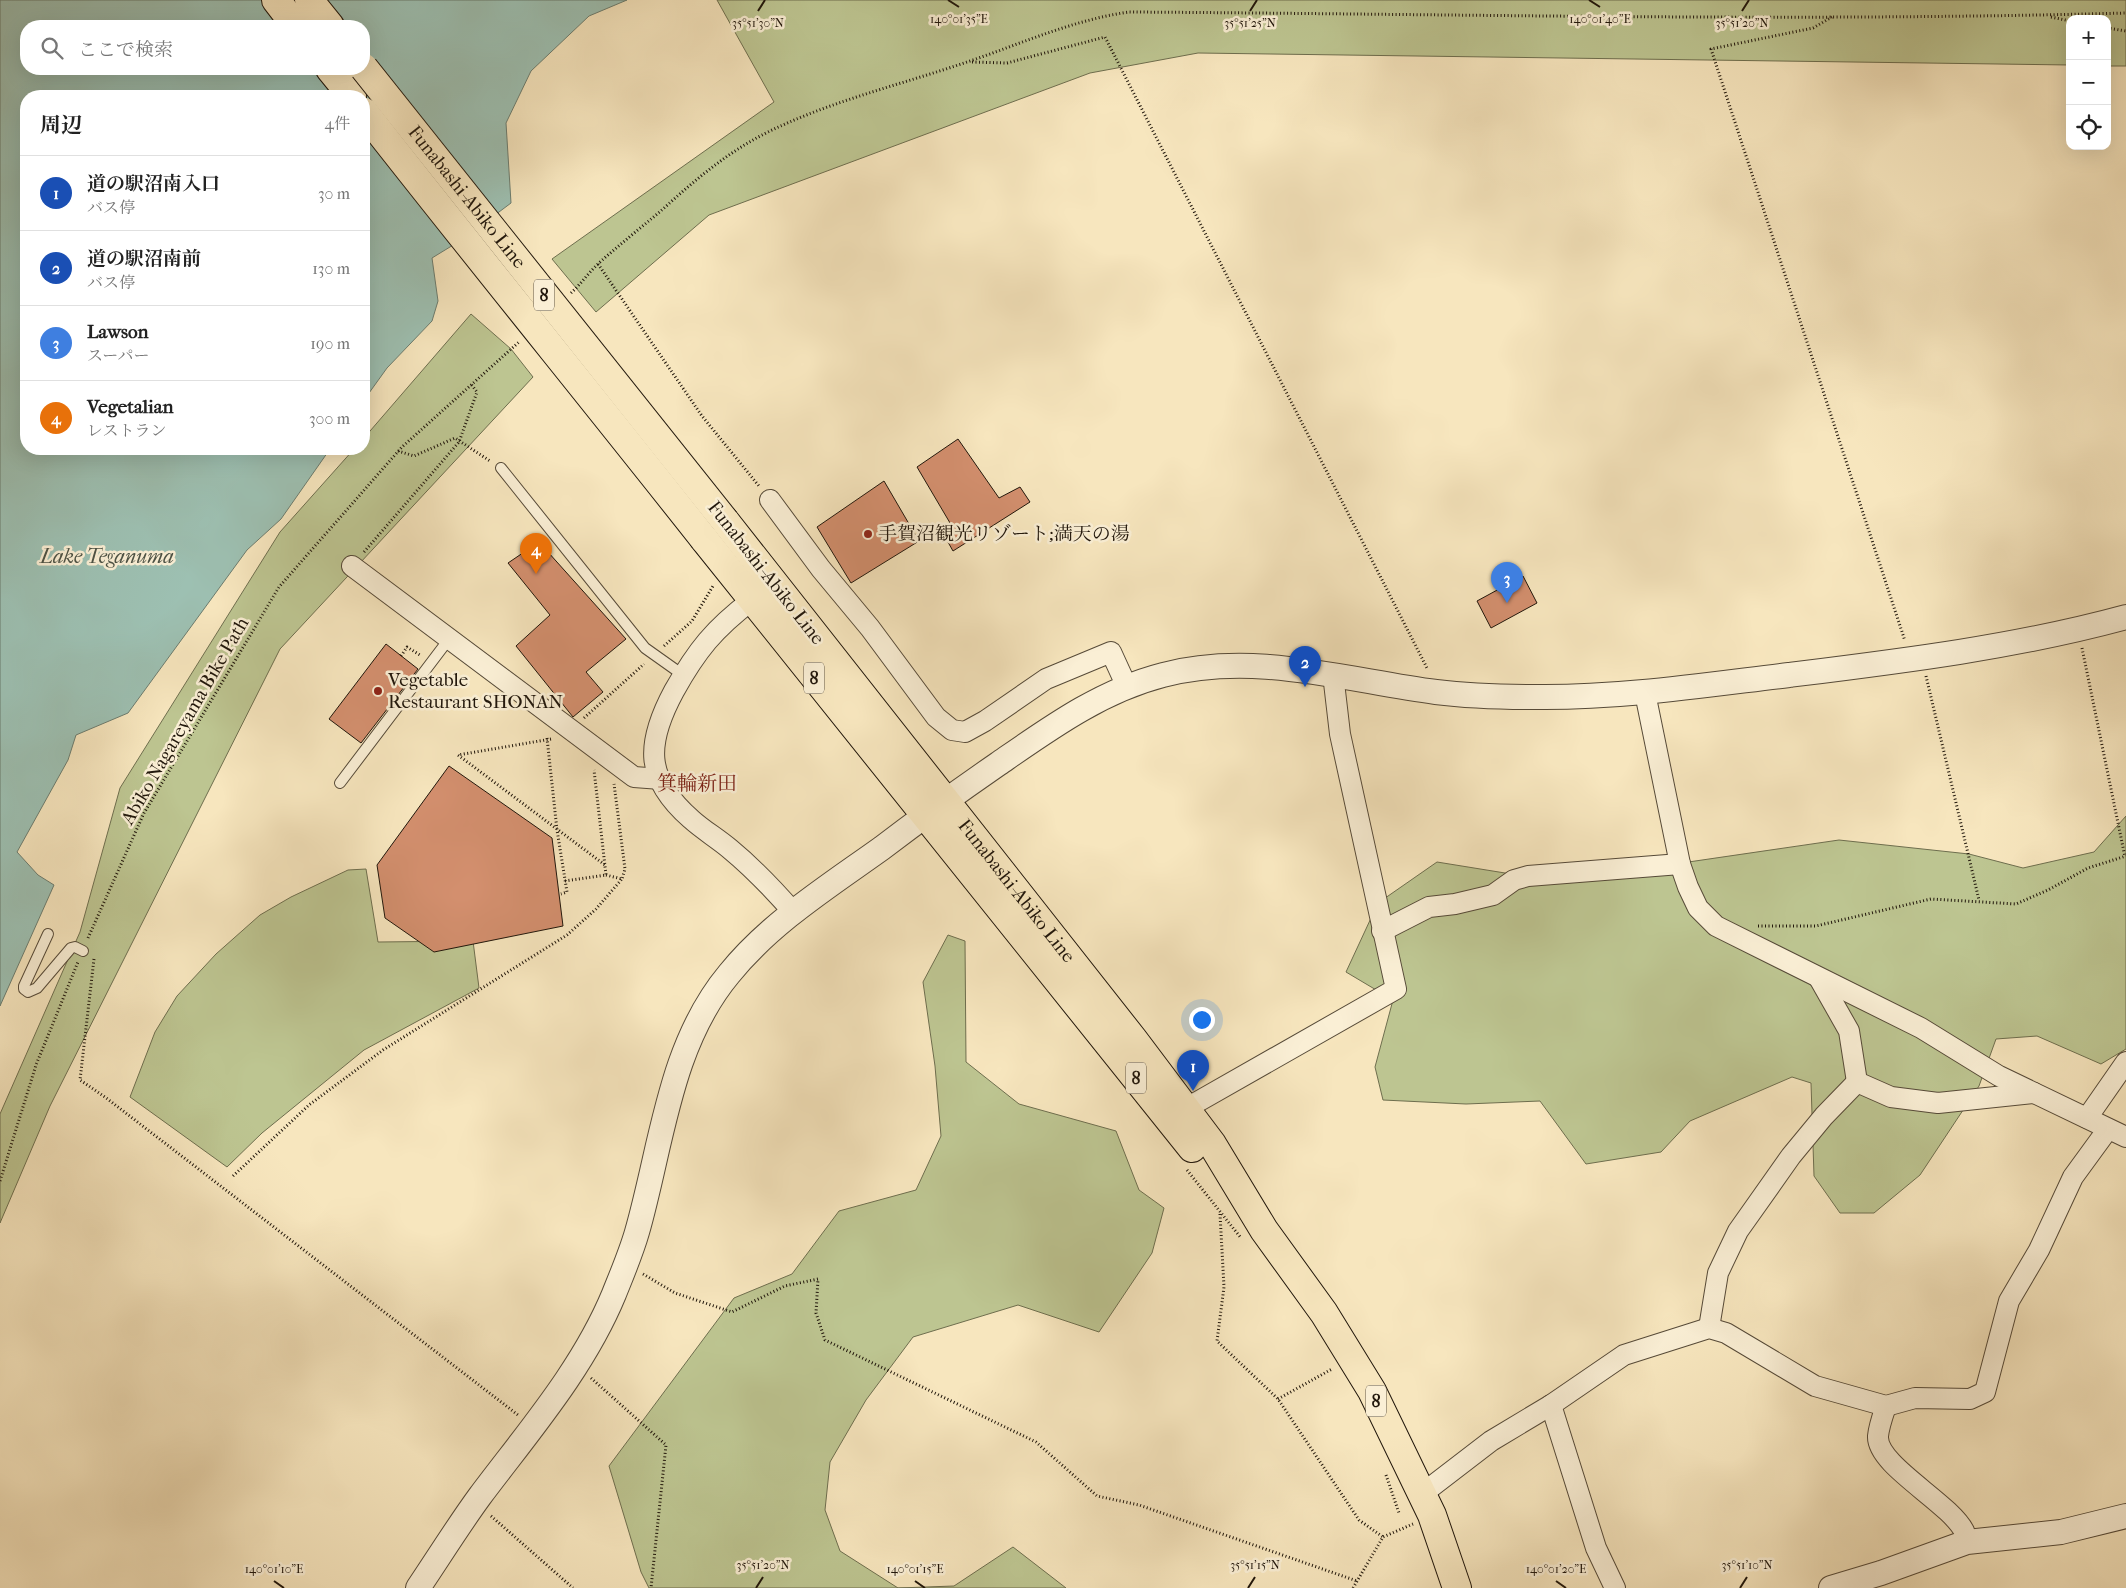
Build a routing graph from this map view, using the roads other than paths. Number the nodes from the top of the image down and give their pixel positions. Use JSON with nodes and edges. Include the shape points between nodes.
{"nodes":[{"id":1,"x":276,"y":0,"type":"edge"},
{"id":2,"x":308,"y":0,"type":"edge"},
{"id":3,"x":291,"y":20,"type":"edge"},
{"id":4,"x":325,"y":20,"type":"edge"},
{"id":5,"x":335,"y":75,"type":"edge"},
{"id":6,"x":370,"y":75,"type":"edge"},
{"id":7,"x":347,"y":90,"type":"edge"},
{"id":8,"x":370,"y":120,"type":"edge"},
{"id":9,"x":501,"y":468,"type":"road end"},
{"id":10,"x":770,"y":500,"type":"road end"},
{"id":11,"x":352,"y":566,"type":"road end"},
{"id":12,"x":752,"y":600,"type":"junction"},
{"id":13,"x":2126,"y":617,"type":"edge"},
{"id":14,"x":448,"y":639,"type":"junction"},
{"id":15,"x":1333,"y":674,"type":"junction"},
{"id":16,"x":683,"y":675,"type":"junction"},
{"id":17,"x":1127,"y":687,"type":"junction"},
{"id":18,"x":1645,"y":693,"type":"junction"},
{"id":19,"x":661,"y":779,"type":"junction"},
{"id":20,"x":340,"y":783,"type":"dead end"},
{"id":21,"x":935,"y":808,"type":"junction"},
{"id":22,"x":1680,"y":864,"type":"junction"},
{"id":23,"x":794,"y":913,"type":"junction"},
{"id":24,"x":1382,"y":931,"type":"junction"},
{"id":25,"x":48,"y":934,"type":"dead end"},
{"id":26,"x":83,"y":951,"type":"road end"},
{"id":27,"x":1818,"y":978,"type":"junction"},
{"id":28,"x":2126,"y":1062,"type":"edge"},
{"id":29,"x":1857,"y":1082,"type":"junction"},
{"id":30,"x":2034,"y":1093,"type":"junction"},
{"id":31,"x":1185,"y":1109,"type":"junction"},
{"id":32,"x":2087,"y":1118,"type":"junction"},
{"id":33,"x":2117,"y":1133,"type":"edge"},
{"id":34,"x":1253,"y":1235,"type":"junction"},
{"id":35,"x":1709,"y":1328,"type":"junction"},
{"id":36,"x":1551,"y":1405,"type":"junction"},
{"id":37,"x":1886,"y":1406,"type":"junction"},
{"id":38,"x":1427,"y":1505,"type":"junction"},
{"id":39,"x":2126,"y":1516,"type":"edge"},
{"id":40,"x":1967,"y":1542,"type":"junction"},
{"id":41,"x":418,"y":1588,"type":"edge"},
{"id":42,"x":1457,"y":1588,"type":"edge"},
{"id":43,"x":1615,"y":1588,"type":"edge"},
{"id":44,"x":1831,"y":1588,"type":"edge"}],
"edges":[{"from":1,"to":3,"type":"main road"},
{"from":2,"to":4,"type":"main road"},
{"from":5,"to":7,"type":"main road"},
{"from":6,"to":21,"type":"main road","name":"Funabashi-Abiko Line","number":"8","bridge":true,"via":[[725,521]]},
{"from":8,"to":12,"type":"main road","name":"Funabashi-Abiko Line","number":"8","bridge":true},
{"from":9,"to":16,"type":"lane","via":[[645,648]]},
{"from":10,"to":17,"type":"street","via":[[936,717],[952,730],[965,732],[1046,679],[1111,652]]},
{"from":11,"to":14,"type":"street"},
{"from":12,"to":16,"type":"street","via":[[727,619],[700,648]]},
{"from":12,"to":21,"type":"main road","name":"Funabashi-Abiko Line","number":"8"},
{"from":13,"to":18,"type":"street","via":[[2078,630],[1917,659]]},
{"from":14,"to":19,"type":"street","via":[[634,778]]},
{"from":14,"to":20,"type":"lane"},
{"from":15,"to":17,"type":"street","via":[[1247,665],[1200,668],[1163,675]]},
{"from":15,"to":18,"type":"street","via":[[1440,693],[1536,697]]},
{"from":15,"to":24,"type":"street","via":[[1340,734]]},
{"from":16,"to":19,"type":"street","via":[[662,713],[653,744],[654,762]]},
{"from":17,"to":21,"type":"street","via":[[1075,712]]},
{"from":18,"to":22,"type":"street"},
{"from":19,"to":23,"type":"street","via":[[667,794],[691,819],[730,849]]},
{"from":21,"to":23,"type":"street"},
{"from":21,"to":31,"type":"main road","name":"Funabashi-Abiko Line","number":"8","via":[[1133,1039]]},
{"from":21,"to":34,"type":"main road","name":"Funabashi-Abiko Line","number":"8"},
{"from":22,"to":24,"type":"street","via":[[1528,876],[1514,880],[1493,895],[1428,907]]},
{"from":22,"to":27,"type":"street","via":[[1698,908],[1716,926]]},
{"from":23,"to":41,"type":"street","via":[[764,937],[727,976],[696,1025],[674,1083],[636,1237],[612,1300],[577,1366],[475,1502]]},
{"from":24,"to":31,"type":"street","via":[[1396,989]]},
{"from":25,"to":26,"type":"lane","via":[[24,986],[28,992],[37,988],[71,948]]},
{"from":27,"to":29,"type":"street","via":[[1849,1031]]},
{"from":27,"to":30,"type":"street","via":[[1921,1028],[1999,1076]]},
{"from":28,"to":32,"type":"street"},
{"from":29,"to":30,"type":"street","via":[[1891,1097],[1938,1103]]},
{"from":29,"to":35,"type":"street","via":[[1791,1156],[1738,1231],[1718,1274]]},
{"from":30,"to":32,"type":"street"},
{"from":31,"to":34,"type":"main road","name":"Funabashi-Abiko Line","number":"8","via":[[1212,1144]]},
{"from":32,"to":33,"type":"street"},
{"from":33,"to":37,"type":"street","via":[[2073,1177],[2039,1250],[2009,1301],[1985,1392],[1970,1399],[1915,1398]]},
{"from":34,"to":38,"type":"main road","name":"Funabashi-Abiko Line","number":"8","via":[[1324,1313],[1372,1391]]},
{"from":35,"to":36,"type":"street","via":[[1624,1355]]},
{"from":35,"to":37,"type":"street","via":[[1726,1333],[1815,1386]]},
{"from":36,"to":38,"type":"street","via":[[1491,1441]]},
{"from":36,"to":43,"type":"street","via":[[1596,1548]]},
{"from":37,"to":40,"type":"street","via":[[1878,1437],[1882,1452],[1932,1496],[1964,1531]]},
{"from":38,"to":42,"type":"main road","name":"Funabashi-Abiko Line","number":"8"},
{"from":39,"to":40,"type":"street","via":[[2062,1532]]},
{"from":40,"to":44,"type":"street"}]}
